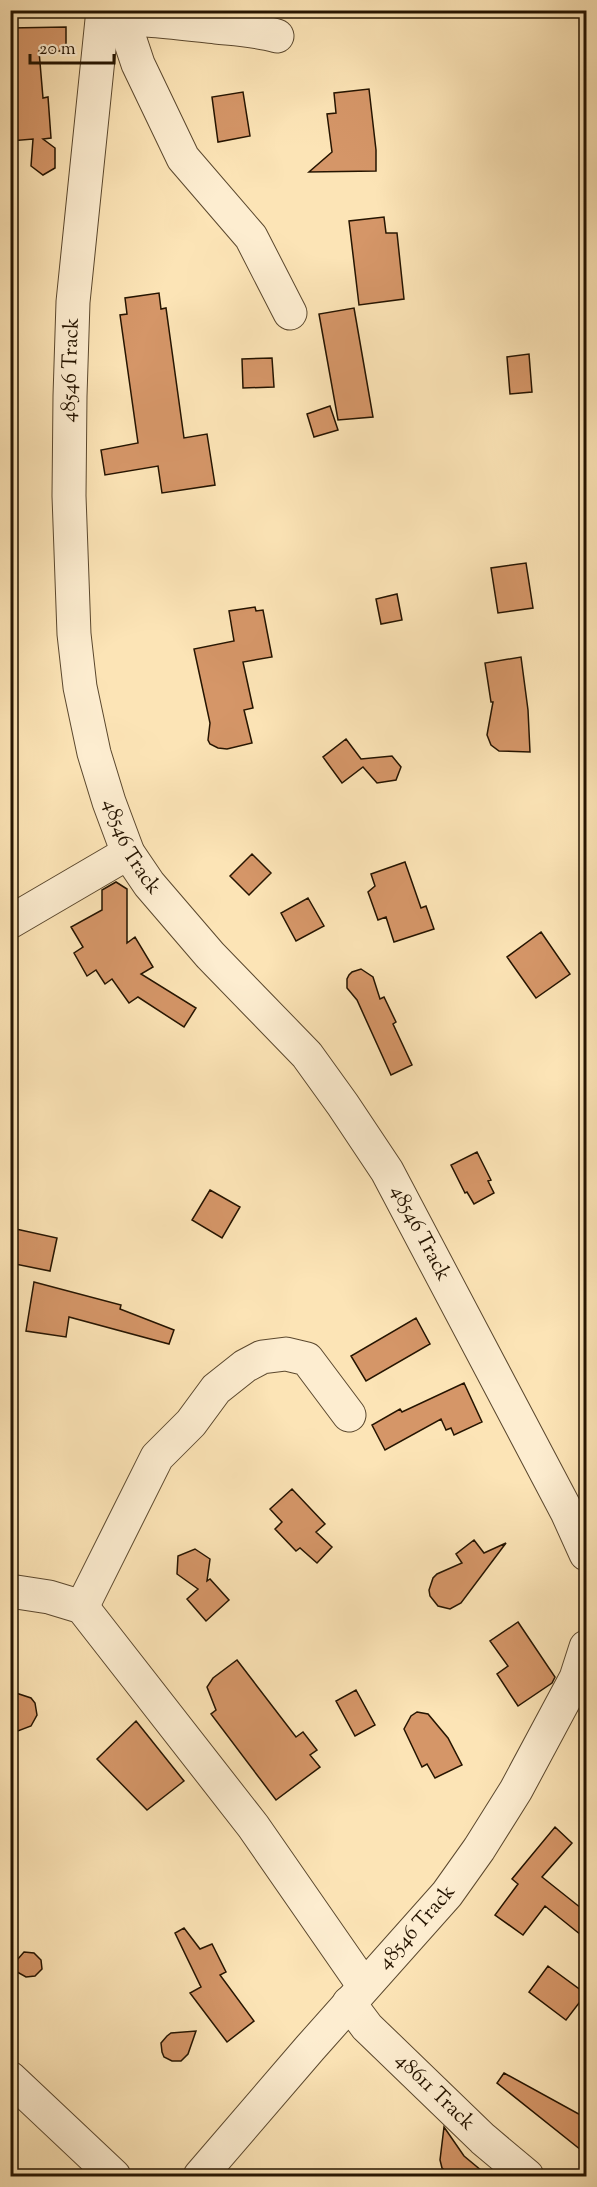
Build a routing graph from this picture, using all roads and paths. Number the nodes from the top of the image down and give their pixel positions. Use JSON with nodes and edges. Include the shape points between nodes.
{"nodes":[{"id":1,"x":109,"y":16,"type":"edge"},
{"id":2,"x":277,"y":36,"type":"dead end"},
{"id":3,"x":290,"y":313,"type":"dead end"},
{"id":4,"x":128,"y":853,"type":"junction"},
{"id":5,"x":10,"y":922,"type":"edge"},
{"id":6,"x":349,"y":1415,"type":"dead end"},
{"id":7,"x":586,"y":1554,"type":"edge"},
{"id":8,"x":10,"y":1592,"type":"edge"},
{"id":9,"x":82,"y":1607,"type":"junction"},
{"id":10,"x":586,"y":1647,"type":"edge"},
{"id":11,"x":356,"y":1995,"type":"junction"},
{"id":12,"x":10,"y":2078,"type":"edge"},
{"id":13,"x":114,"y":2176,"type":"edge"},
{"id":14,"x":200,"y":2176,"type":"edge"},
{"id":15,"x":527,"y":2176,"type":"edge"}],
"edges":[{"from":1,"to":2,"type":"street"},
{"from":1,"to":3,"type":"street","via":[[138,64],[183,158],[251,237]]},
{"from":1,"to":4,"type":"street","name":"48546 Track","via":[[73,302],[70,568],[74,634],[85,709],[94,753]]},
{"from":4,"to":5,"type":"street"},
{"from":4,"to":7,"type":"street","name":"48546 Track","via":[[184,926],[307,1055],[387,1172]]},
{"from":6,"to":9,"type":"street","via":[[307,1359],[276,1354],[245,1366],[216,1389],[191,1423],[157,1457]]},
{"from":8,"to":9,"type":"street","via":[[49,1597]]},
{"from":9,"to":11,"type":"street","name":"48611 Track","via":[[253,1826]]},
{"from":10,"to":11,"type":"street","name":"48546 Track","via":[[576,1678],[556,1716],[479,1849],[447,1894]]},
{"from":11,"to":14,"type":"street","name":"48546 Track"},
{"from":11,"to":15,"type":"street","name":"48611 Track","via":[[367,2027]]},
{"from":12,"to":13,"type":"street"}]}
